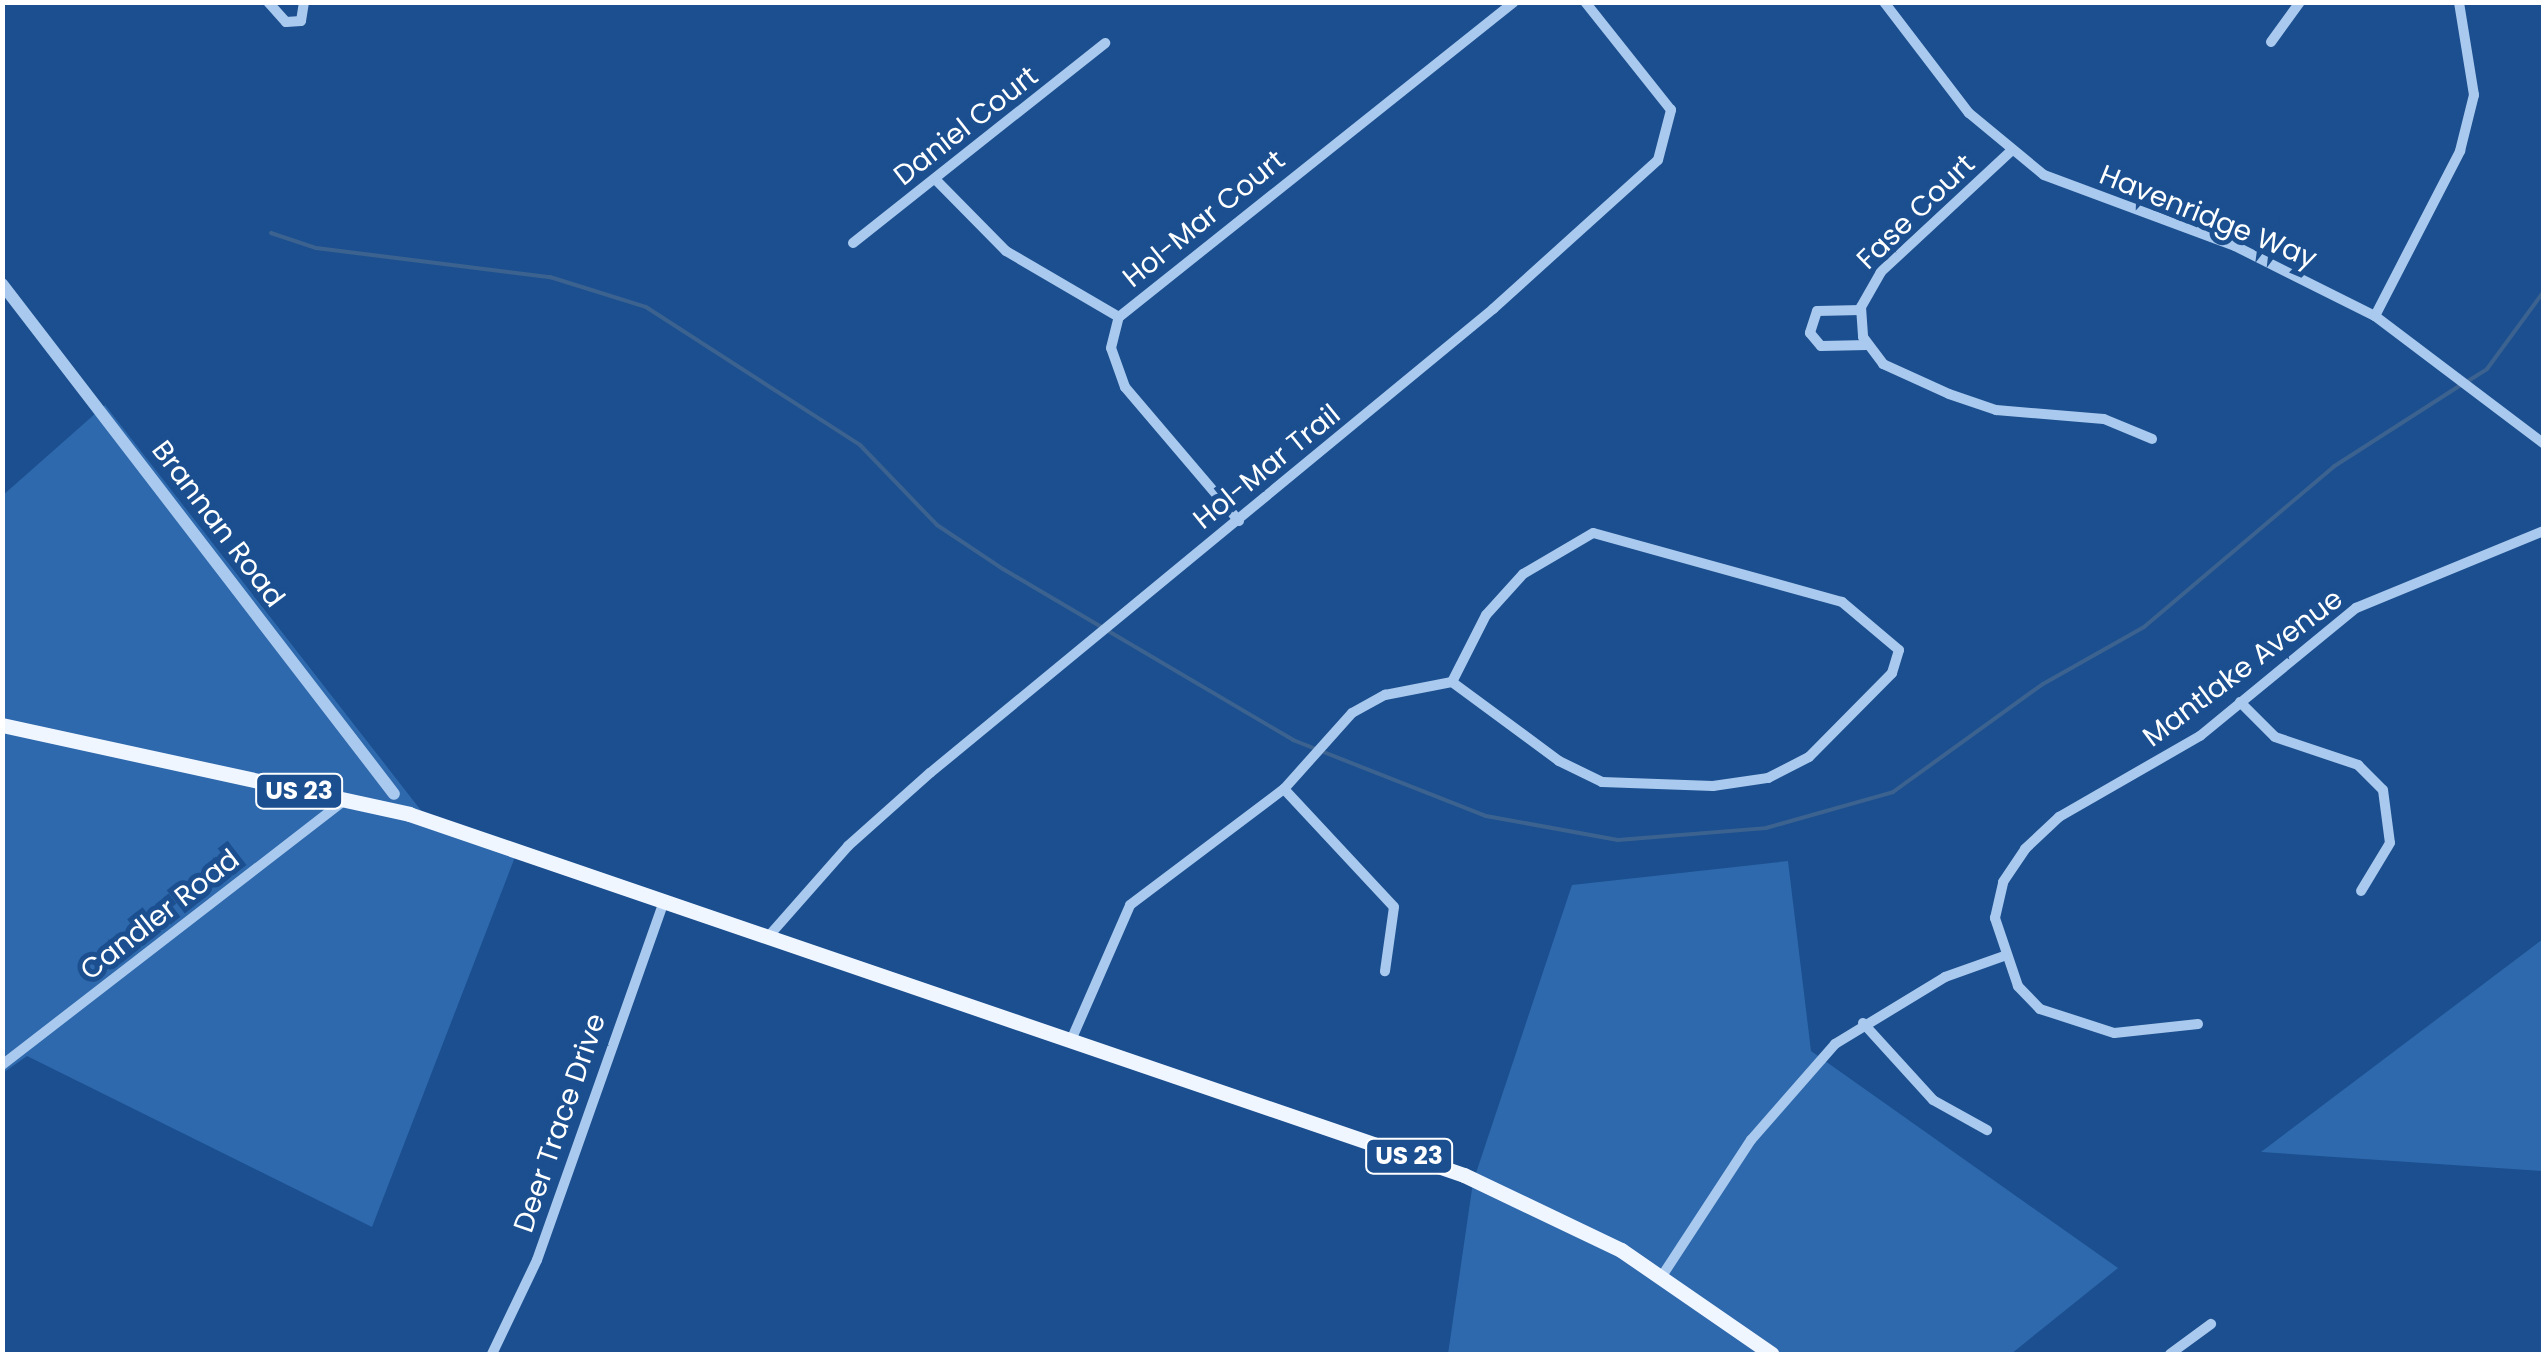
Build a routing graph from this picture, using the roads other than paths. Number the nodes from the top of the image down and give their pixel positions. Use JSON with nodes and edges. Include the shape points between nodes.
{"nodes":[{"id":1,"x":268,"y":2,"type":"edge"},
{"id":2,"x":304,"y":2,"type":"edge"},
{"id":3,"x":1514,"y":2,"type":"edge"},
{"id":4,"x":1585,"y":2,"type":"edge"},
{"id":5,"x":1884,"y":2,"type":"edge"},
{"id":6,"x":2300,"y":2,"type":"edge"},
{"id":7,"x":2459,"y":2,"type":"edge"},
{"id":8,"x":1105,"y":42,"type":"dead end"},
{"id":9,"x":2271,"y":42,"type":"dead end"},
{"id":10,"x":2012,"y":152,"type":"junction"},
{"id":11,"x":936,"y":180,"type":"junction"},
{"id":12,"x":853,"y":243,"type":"dead end"},
{"id":13,"x":2,"y":284,"type":"edge"},
{"id":14,"x":1861,"y":310,"type":"junction"},
{"id":15,"x":2375,"y":316,"type":"junction"},
{"id":16,"x":1119,"y":317,"type":"junction"},
{"id":17,"x":1867,"y":345,"type":"junction"},
{"id":18,"x":2152,"y":439,"type":"dead end"},
{"id":19,"x":2544,"y":444,"type":"edge"},
{"id":20,"x":1238,"y":521,"type":"junction"},
{"id":21,"x":2540,"y":532,"type":"edge"},
{"id":22,"x":2544,"y":548,"type":"edge"},
{"id":23,"x":1452,"y":682,"type":"junction"},
{"id":24,"x":2240,"y":702,"type":"junction"},
{"id":25,"x":2,"y":725,"type":"edge"},
{"id":26,"x":1284,"y":788,"type":"junction"},
{"id":27,"x":394,"y":794,"type":"joint"},
{"id":28,"x":344,"y":801,"type":"junction"},
{"id":29,"x":408,"y":814,"type":"junction"},
{"id":30,"x":2361,"y":892,"type":"dead end"},
{"id":31,"x":663,"y":904,"type":"junction"},
{"id":32,"x":767,"y":939,"type":"junction"},
{"id":33,"x":2004,"y":956,"type":"junction"},
{"id":34,"x":1385,"y":971,"type":"dead end"},
{"id":35,"x":1863,"y":1022,"type":"junction"},
{"id":36,"x":2198,"y":1024,"type":"dead end"},
{"id":37,"x":1072,"y":1038,"type":"junction"},
{"id":38,"x":2,"y":1065,"type":"edge"},
{"id":39,"x":1986,"y":1130,"type":"dead end"},
{"id":40,"x":1662,"y":1276,"type":"junction"},
{"id":41,"x":2212,"y":1324,"type":"dead end"},
{"id":42,"x":492,"y":1354,"type":"edge"},
{"id":43,"x":1772,"y":1354,"type":"edge"},
{"id":44,"x":2170,"y":1354,"type":"edge"}],
"edges":[{"from":1,"to":2,"type":"street","via":[[286,22],[301,21]]},
{"from":3,"to":16,"type":"street","name":"Hol-Mar Court"},
{"from":4,"to":20,"type":"street","name":"Hol-Mar Trail","via":[[1663,94],[1669,145],[1589,226]]},
{"from":5,"to":10,"type":"street","name":"Havenridge Way","via":[[1968,113]]},
{"from":6,"to":9,"type":"street"},
{"from":7,"to":15,"type":"street","via":[[2470,28],[2470,114],[2441,199]]},
{"from":8,"to":11,"type":"street","name":"Daniel Court"},
{"from":10,"to":14,"type":"street","name":"Fase Court","via":[[1881,272]]},
{"from":10,"to":15,"type":"street","name":"Havenridge Way","via":[[2044,175],[2234,246]]},
{"from":11,"to":12,"type":"street","name":"Daniel Court"},
{"from":11,"to":16,"type":"street","via":[[1006,250]]},
{"from":13,"to":27,"type":"street","name":"Brannan Road"},
{"from":14,"to":17,"type":"street"},
{"from":14,"to":17,"type":"street","via":[[1817,311],[1810,333],[1821,346]]},
{"from":15,"to":19,"type":"street","name":"Havenridge Way"},
{"from":16,"to":20,"type":"street","name":"Hol-Mar Court","via":[[1112,348],[1125,387]]},
{"from":17,"to":18,"type":"street","via":[[1908,379],[1996,410],[2104,418]]},
{"from":20,"to":32,"type":"street","name":"Hol-Mar Trail","via":[[862,834]]},
{"from":21,"to":22,"type":"street"},
{"from":21,"to":24,"type":"street","name":"Mantlake Avenue","via":[[2356,608]]},
{"from":23,"to":23,"type":"street","via":[[1495,604],[1566,541],[1593,533],[1842,602],[1899,650],[1892,673],[1835,732],[1768,778],[1602,782],[1559,761]]},
{"from":23,"to":26,"type":"street","via":[[1418,684],[1352,713]]},
{"from":24,"to":30,"type":"street","via":[[2275,737],[2358,765],[2383,790],[2390,843]]},
{"from":24,"to":33,"type":"street","name":"Mantlake Avenue","via":[[2024,849],[1996,904]]},
{"from":25,"to":28,"type":"main road","number":"US 23"},
{"from":26,"to":34,"type":"street","via":[[1394,907]]},
{"from":26,"to":37,"type":"street","via":[[1130,904]]},
{"from":27,"to":29,"type":"street"},
{"from":28,"to":29,"type":"main road","number":"US 23"},
{"from":28,"to":38,"type":"street","name":"Candler Road"},
{"from":29,"to":31,"type":"main road","number":"US 23"},
{"from":31,"to":32,"type":"main road","number":"US 23"},
{"from":31,"to":42,"type":"street","name":"Deer Trace Drive","via":[[536,1260]]},
{"from":32,"to":37,"type":"main road","number":"US 23"},
{"from":33,"to":35,"type":"street"},
{"from":33,"to":36,"type":"street","name":"Mantlake Avenue","via":[[2040,1009],[2078,1029]]},
{"from":35,"to":39,"type":"street","via":[[1932,1100]]},
{"from":35,"to":40,"type":"street","via":[[1794,1085]]},
{"from":37,"to":40,"type":"main road","number":"US 23","via":[[1464,1174]]},
{"from":40,"to":43,"type":"main road","number":"US 23"},
{"from":41,"to":44,"type":"street"}]}
